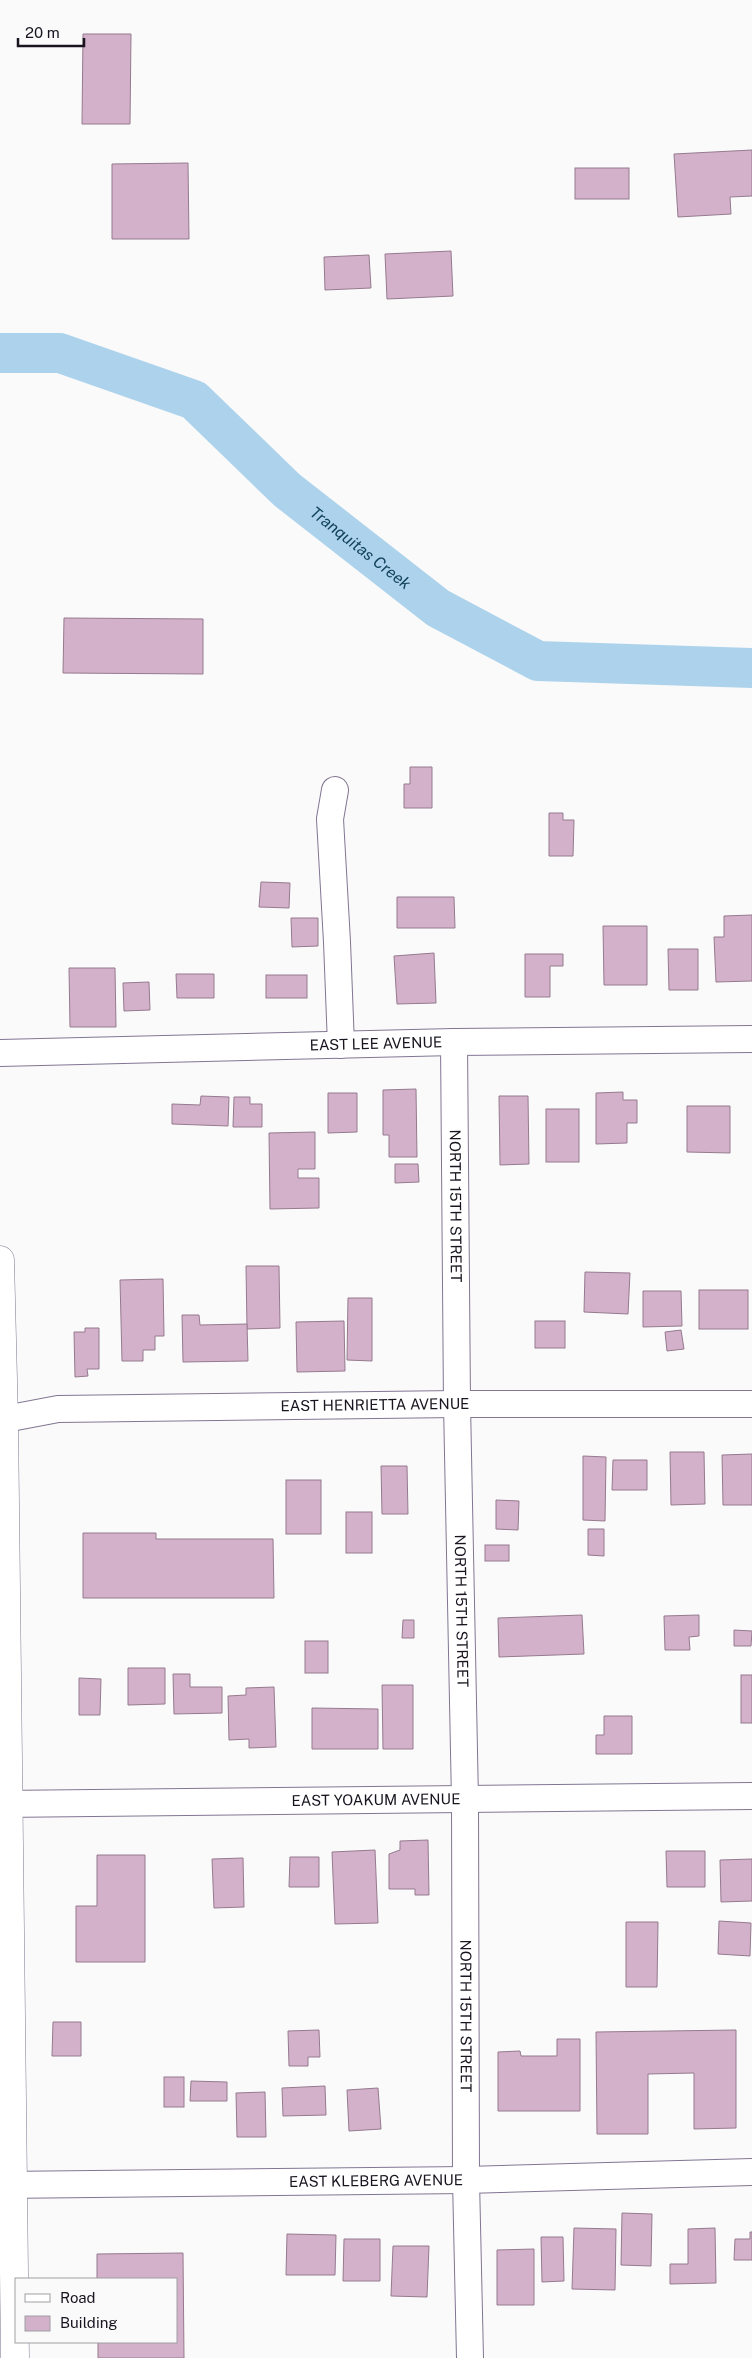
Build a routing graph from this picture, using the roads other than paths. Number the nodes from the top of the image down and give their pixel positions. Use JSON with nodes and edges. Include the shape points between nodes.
{"nodes":[{"id":1,"x":335,"y":790,"type":"dead end"},
{"id":2,"x":752,"y":1039,"type":"edge"},
{"id":3,"x":454,"y":1042,"type":"junction"},
{"id":4,"x":341,"y":1045,"type":"junction"},
{"id":5,"x":0,"y":1053,"type":"edge"},
{"id":6,"x":0,"y":1260,"type":"edge"},
{"id":7,"x":457,"y":1404,"type":"junction"},
{"id":8,"x":752,"y":1404,"type":"edge"},
{"id":9,"x":2,"y":1420,"type":"edge"},
{"id":10,"x":752,"y":1796,"type":"edge"},
{"id":11,"x":465,"y":1800,"type":"junction"},
{"id":12,"x":4,"y":1804,"type":"edge"},
{"id":13,"x":752,"y":2172,"type":"edge"},
{"id":14,"x":466,"y":2180,"type":"junction"},
{"id":15,"x":6,"y":2185,"type":"edge"},
{"id":16,"x":15,"y":2358,"type":"edge"},
{"id":17,"x":470,"y":2358,"type":"edge"}],
"edges":[{"from":1,"to":4,"type":"street","via":[[330,820]]},
{"from":2,"to":3,"type":"street","name":"EAST LEE AVENUE"},
{"from":3,"to":4,"type":"street","name":"EAST LEE AVENUE"},
{"from":3,"to":7,"type":"street","name":"NORTH 15TH STREET"},
{"from":4,"to":5,"type":"street","name":"EAST LEE AVENUE"},
{"from":6,"to":9,"type":"main road"},
{"from":7,"to":8,"type":"street","name":"EAST HENRIETTA AVENUE"},
{"from":7,"to":9,"type":"street","name":"EAST HENRIETTA AVENUE","via":[[58,1409]]},
{"from":7,"to":11,"type":"street","name":"NORTH 15TH STREET"},
{"from":9,"to":12,"type":"main road"},
{"from":10,"to":11,"type":"street","name":"EAST YOAKUM AVENUE"},
{"from":11,"to":12,"type":"street","name":"EAST YOAKUM AVENUE"},
{"from":11,"to":14,"type":"street","name":"NORTH 15TH STREET"},
{"from":12,"to":15,"type":"main road"},
{"from":13,"to":14,"type":"street","name":"EAST KLEBERG AVENUE"},
{"from":14,"to":15,"type":"street","name":"EAST KLEBERG AVENUE"},
{"from":14,"to":17,"type":"street","name":"NORTH 15TH STREET"},
{"from":15,"to":16,"type":"main road"}]}
